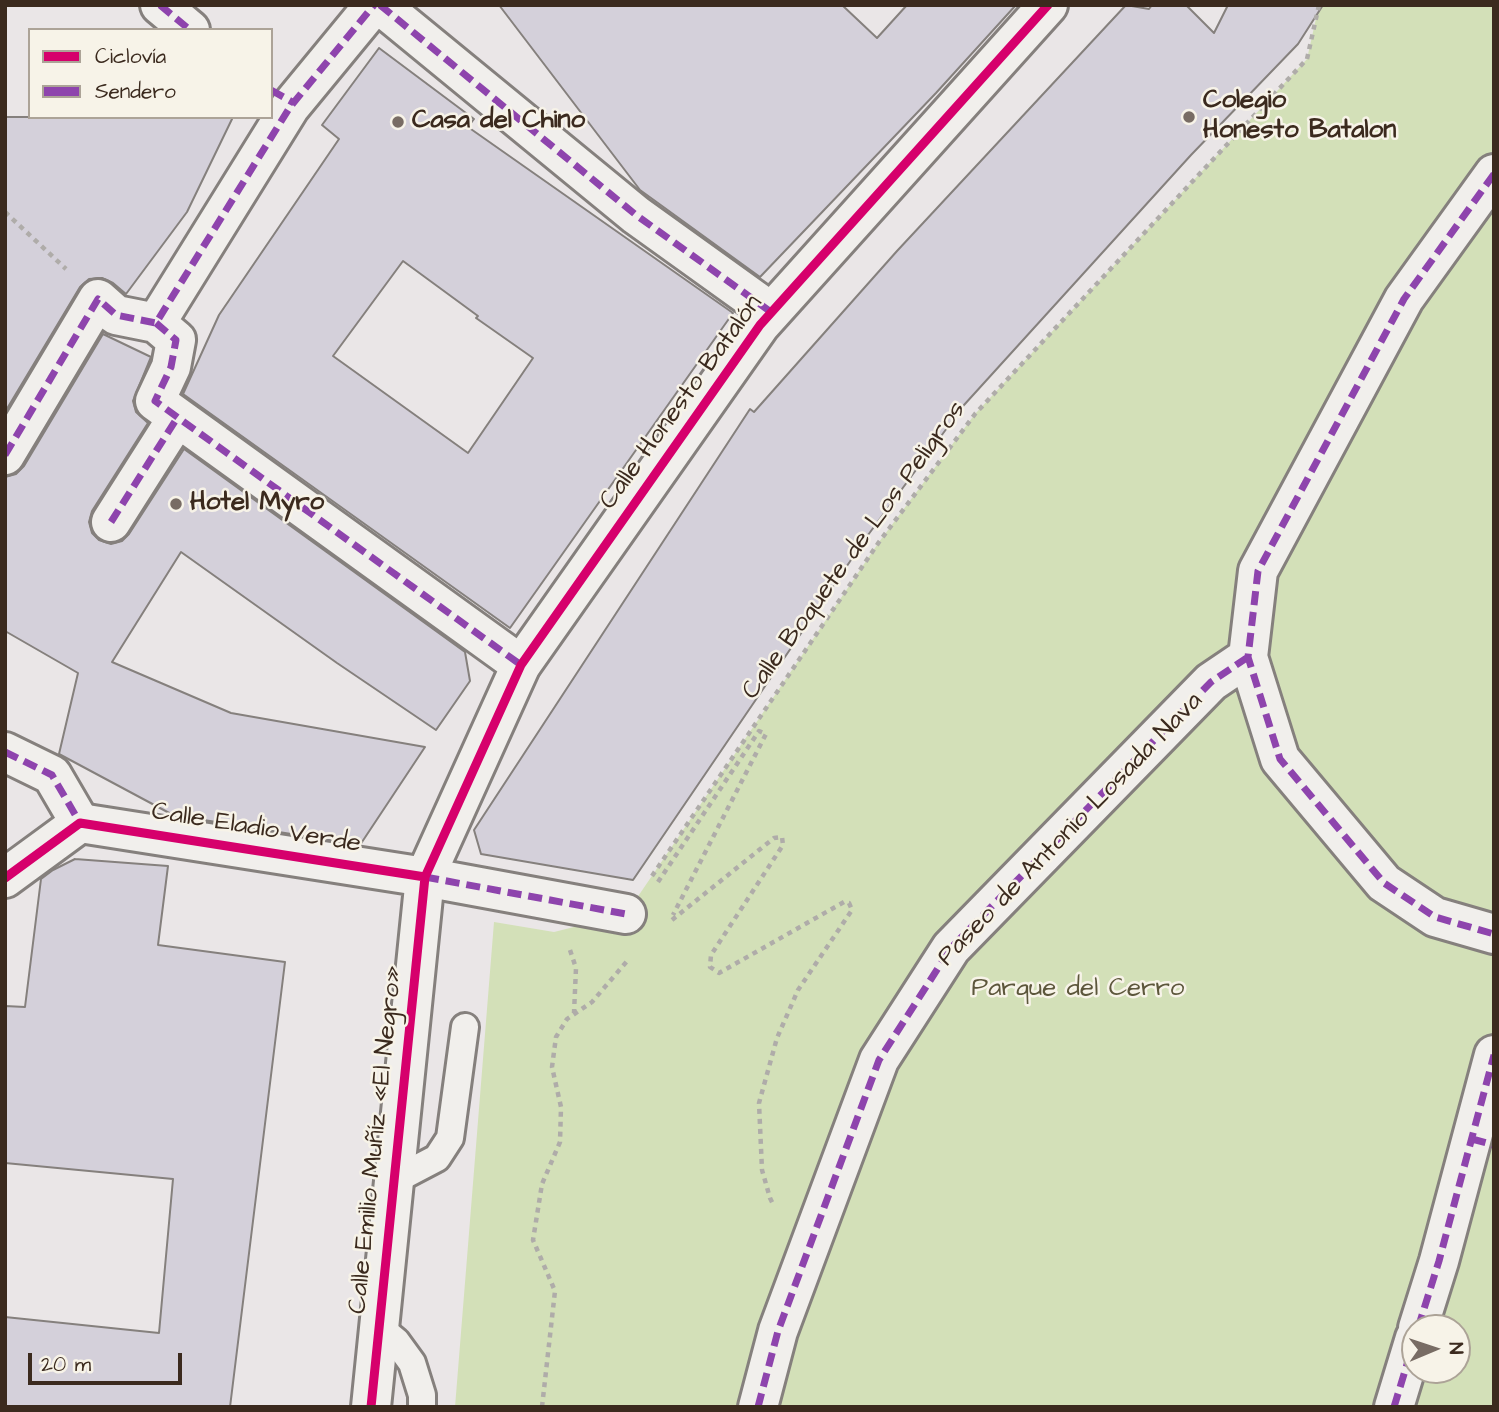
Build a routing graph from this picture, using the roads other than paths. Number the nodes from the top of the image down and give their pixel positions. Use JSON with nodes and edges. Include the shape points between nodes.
{"nodes":[{"id":1,"x":160,"y":5,"type":"edge"},
{"id":2,"x":374,"y":5,"type":"edge"},
{"id":3,"x":380,"y":5,"type":"edge"},
{"id":4,"x":1048,"y":5,"type":"edge"},
{"id":5,"x":188,"y":28,"type":"edge"},
{"id":6,"x":283,"y":96,"type":"edge"},
{"id":7,"x":273,"y":114,"type":"edge"},
{"id":8,"x":270,"y":119,"type":"edge"},
{"id":9,"x":1494,"y":174,"type":"edge"},
{"id":10,"x":771,"y":312,"type":"junction"},
{"id":11,"x":156,"y":323,"type":"junction"},
{"id":12,"x":177,"y":418,"type":"junction"},
{"id":13,"x":5,"y":455,"type":"edge"},
{"id":14,"x":111,"y":522,"type":"dead end"},
{"id":15,"x":1248,"y":657,"type":"junction"},
{"id":16,"x":521,"y":665,"type":"junction"},
{"id":17,"x":5,"y":752,"type":"edge"},
{"id":18,"x":80,"y":823,"type":"junction"},
{"id":19,"x":425,"y":877,"type":"junction"},
{"id":20,"x":5,"y":878,"type":"edge"},
{"id":21,"x":626,"y":914,"type":"road end"},
{"id":22,"x":1494,"y":934,"type":"edge"},
{"id":23,"x":465,"y":1027,"type":"dead end"},
{"id":24,"x":1494,"y":1055,"type":"edge"},
{"id":25,"x":1483,"y":1142,"type":"edge"},
{"id":26,"x":395,"y":1180,"type":"junction"},
{"id":27,"x":1423,"y":1314,"type":"edge"},
{"id":28,"x":379,"y":1327,"type":"junction"},
{"id":29,"x":1401,"y":1384,"type":"edge"},
{"id":30,"x":372,"y":1407,"type":"edge"},
{"id":31,"x":422,"y":1407,"type":"edge"},
{"id":32,"x":758,"y":1407,"type":"edge"},
{"id":33,"x":1394,"y":1407,"type":"edge"}],
"edges":[{"from":1,"to":5,"type":"street"},
{"from":2,"to":6,"type":"street"},
{"from":3,"to":10,"type":"street","via":[[636,215]]},
{"from":4,"to":10,"type":"street","name":"Calle Honesto Batalón"},
{"from":6,"to":7,"type":"street"},
{"from":8,"to":11,"type":"street"},
{"from":9,"to":15,"type":"street","via":[[1404,299],[1258,571]]},
{"from":10,"to":16,"type":"street","name":"Calle Honesto Batalón"},
{"from":11,"to":12,"type":"street","via":[[176,340],[171,367],[155,401]]},
{"from":11,"to":13,"type":"street","via":[[107,307]]},
{"from":12,"to":14,"type":"street"},
{"from":12,"to":16,"type":"street"},
{"from":15,"to":22,"type":"street","via":[[1280,759],[1384,883],[1436,917]]},
{"from":15,"to":32,"type":"street","name":"Paseo de Antonio Losada Nava","via":[[1211,682],[951,948],[879,1060],[778,1331]]},
{"from":16,"to":19,"type":"street","name":"Calle Honesto Batalón"},
{"from":17,"to":18,"type":"street","via":[[52,775]]},
{"from":18,"to":19,"type":"street","name":"Calle Eladio Verde"},
{"from":18,"to":20,"type":"street"},
{"from":19,"to":21,"type":"street","name":"Calle Eladio Verde"},
{"from":19,"to":26,"type":"street","name":"Calle Emilio Muñíz «El Negro»"},
{"from":23,"to":26,"type":"lane","via":[[450,1139],[437,1158]]},
{"from":24,"to":25,"type":"street"},
{"from":25,"to":27,"type":"street"},
{"from":26,"to":28,"type":"street","name":"Calle Emilio Muñíz «El Negro»"},
{"from":28,"to":30,"type":"street","name":"Calle Emilio Muñíz «El Negro»"},
{"from":28,"to":31,"type":"lane","via":[[412,1363]]},
{"from":29,"to":33,"type":"street"}]}
